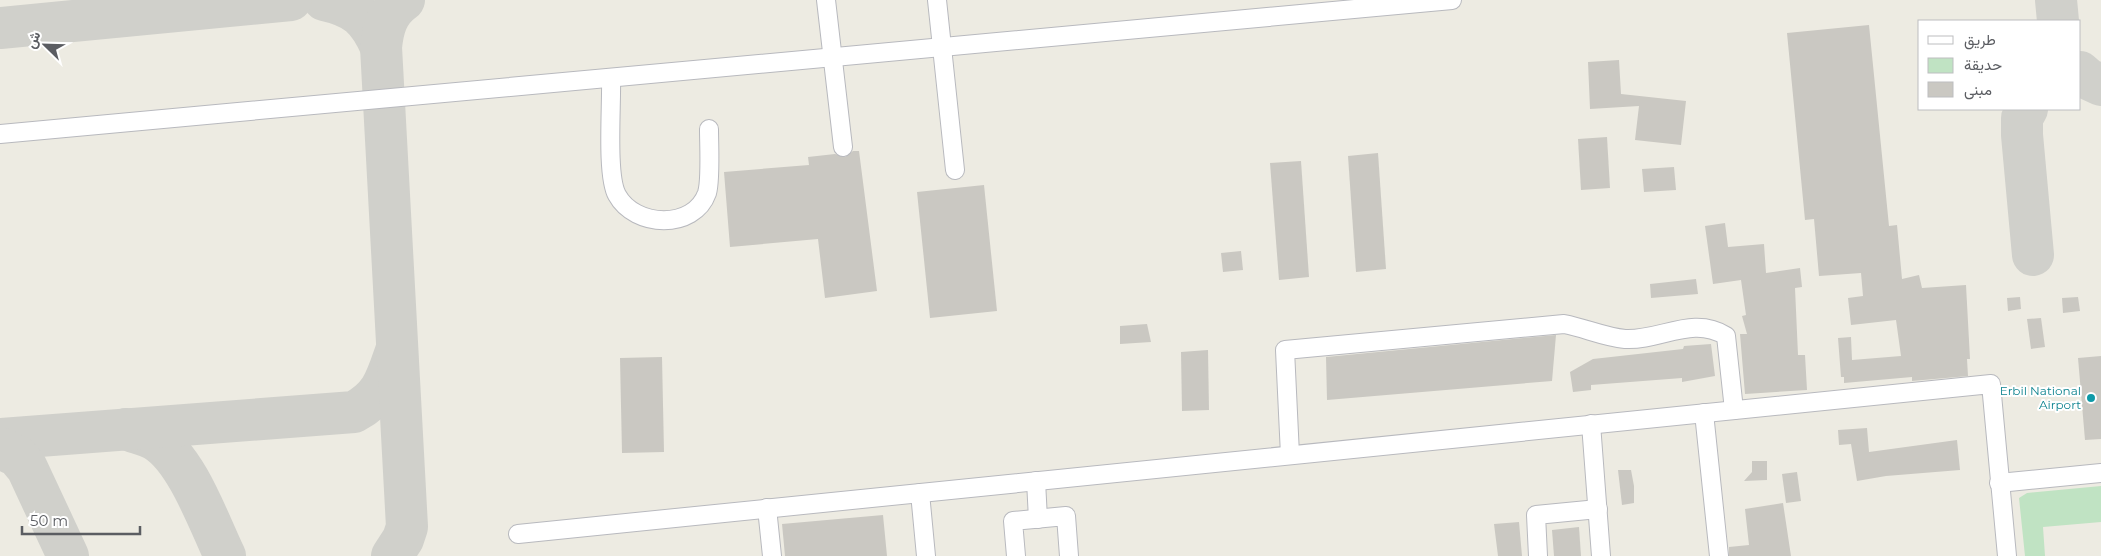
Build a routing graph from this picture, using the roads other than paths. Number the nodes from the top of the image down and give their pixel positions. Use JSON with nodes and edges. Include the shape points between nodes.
{"nodes":[{"id":1,"x":826,"y":0,"type":"edge"},
{"id":2,"x":937,"y":0,"type":"edge"},
{"id":3,"x":1452,"y":0,"type":"edge"},
{"id":4,"x":943,"y":48,"type":"junction"},
{"id":5,"x":832,"y":58,"type":"junction"},
{"id":6,"x":612,"y":78,"type":"junction"},
{"id":7,"x":709,"y":129,"type":"dead end"},
{"id":8,"x":0,"y":134,"type":"edge"},
{"id":9,"x":843,"y":148,"type":"dead end"},
{"id":10,"x":955,"y":170,"type":"dead end"},
{"id":11,"x":1734,"y":410,"type":"junction"},
{"id":12,"x":1704,"y":413,"type":"junction"},
{"id":13,"x":1591,"y":424,"type":"junction"},
{"id":14,"x":1290,"y":455,"type":"junction"},
{"id":15,"x":2101,"y":473,"type":"edge"},
{"id":16,"x":1036,"y":481,"type":"junction"},
{"id":17,"x":1999,"y":483,"type":"junction"},
{"id":18,"x":920,"y":493,"type":"junction"},
{"id":19,"x":767,"y":508,"type":"junction"},
{"id":20,"x":1598,"y":509,"type":"junction"},
{"id":21,"x":1038,"y":519,"type":"junction"},
{"id":22,"x":518,"y":534,"type":"dead end"},
{"id":23,"x":772,"y":556,"type":"edge"},
{"id":24,"x":926,"y":556,"type":"edge"},
{"id":25,"x":1016,"y":556,"type":"edge"},
{"id":26,"x":1070,"y":556,"type":"edge"},
{"id":27,"x":1538,"y":556,"type":"edge"},
{"id":28,"x":1601,"y":556,"type":"edge"},
{"id":29,"x":1719,"y":556,"type":"edge"},
{"id":30,"x":2006,"y":556,"type":"edge"}],
"edges":[{"from":1,"to":5,"type":"street"},
{"from":2,"to":4,"type":"street"},
{"from":3,"to":4,"type":"street"},
{"from":4,"to":5,"type":"street"},
{"from":4,"to":10,"type":"street"},
{"from":5,"to":6,"type":"street"},
{"from":5,"to":9,"type":"street"},
{"from":6,"to":7,"type":"street","via":[[612,177],[617,196],[633,211],[654,220],[682,218],[700,208],[707,192]]},
{"from":6,"to":8,"type":"street"},
{"from":11,"to":12,"type":"street"},
{"from":11,"to":14,"type":"street","via":[[1726,336],[1716,329],[1698,326],[1627,339],[1564,324],[1294,349],[1285,350]]},
{"from":11,"to":17,"type":"street","via":[[1991,384]]},
{"from":12,"to":13,"type":"street"},
{"from":12,"to":29,"type":"street"},
{"from":13,"to":14,"type":"street"},
{"from":13,"to":20,"type":"street"},
{"from":14,"to":16,"type":"street"},
{"from":15,"to":17,"type":"street"},
{"from":16,"to":18,"type":"street"},
{"from":16,"to":21,"type":"street"},
{"from":17,"to":30,"type":"street"},
{"from":18,"to":19,"type":"street"},
{"from":18,"to":24,"type":"street"},
{"from":19,"to":22,"type":"street"},
{"from":19,"to":23,"type":"street"},
{"from":20,"to":27,"type":"street","via":[[1536,515]]},
{"from":20,"to":28,"type":"street"},
{"from":21,"to":25,"type":"street","via":[[1013,521]]},
{"from":21,"to":26,"type":"street","via":[[1066,516]]}]}
